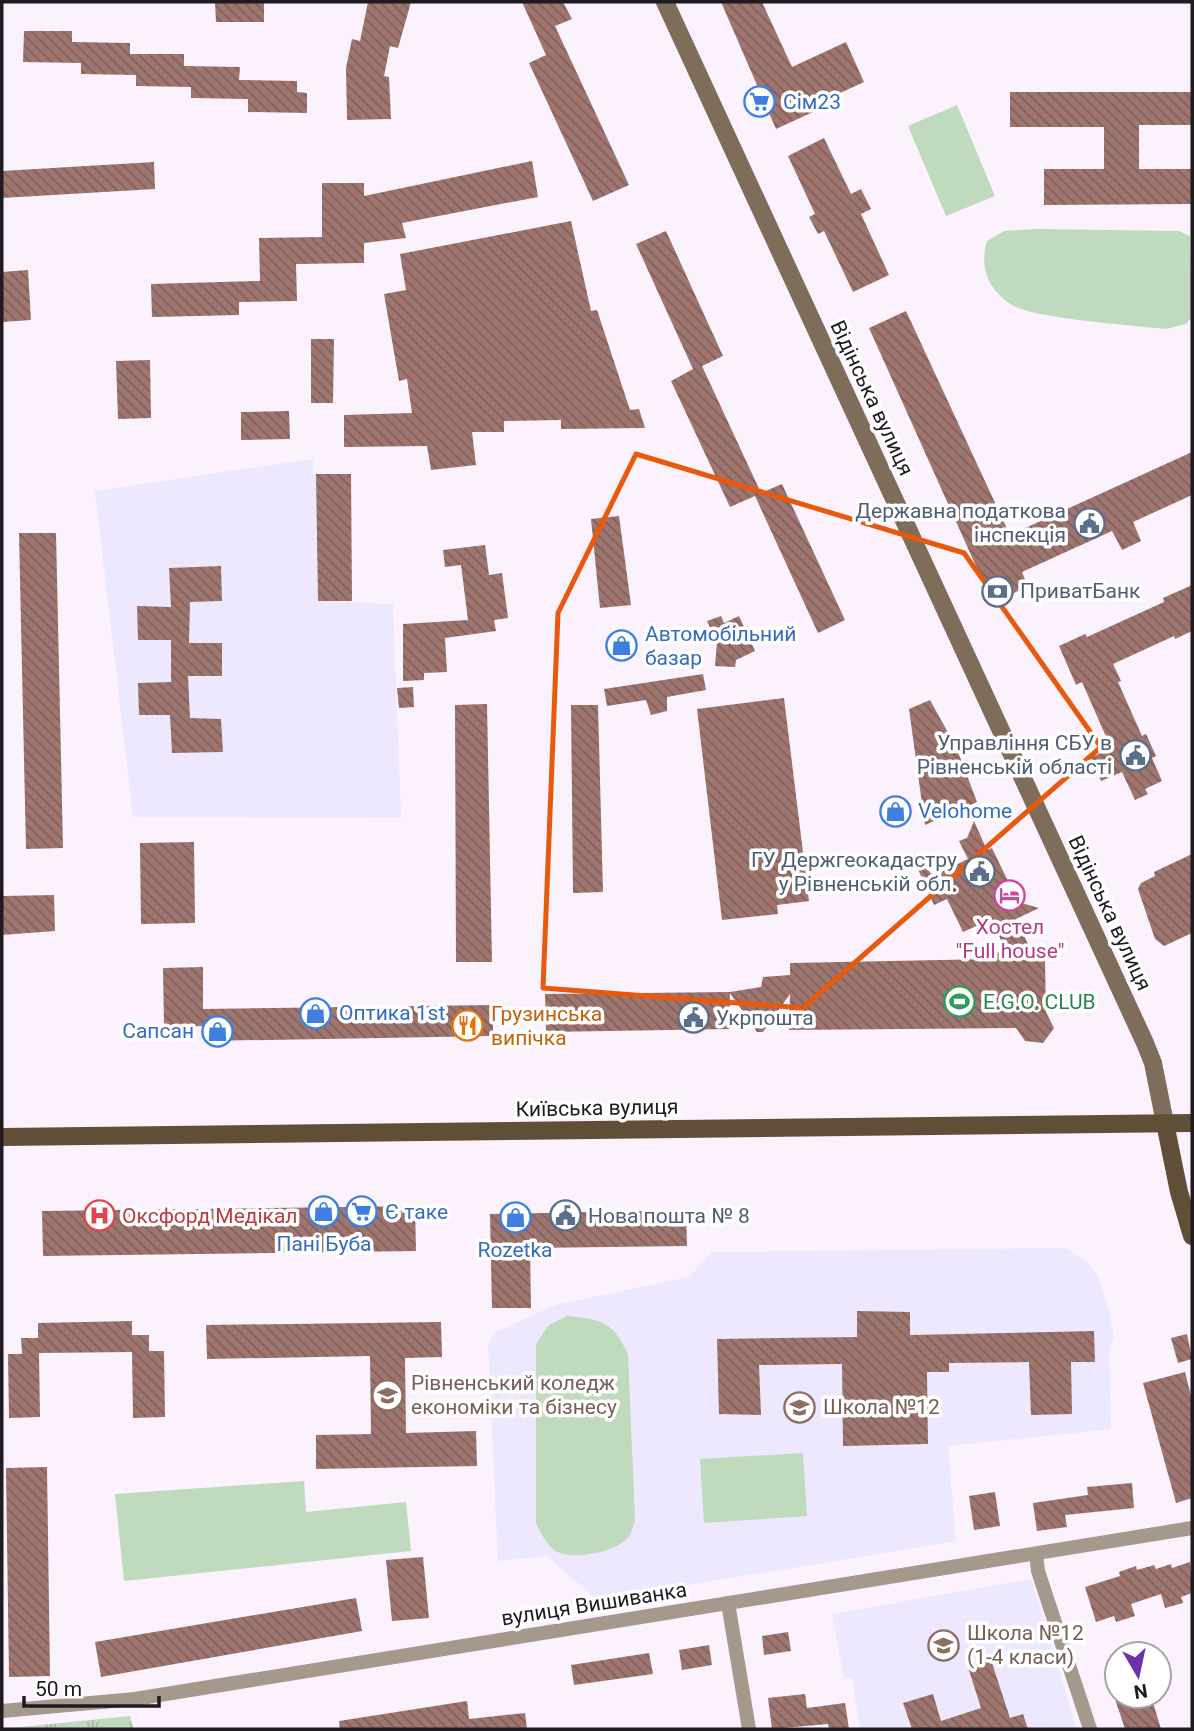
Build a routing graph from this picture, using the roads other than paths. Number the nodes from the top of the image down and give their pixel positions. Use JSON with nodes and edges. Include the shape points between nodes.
{"nodes":[{"id":1,"x":665,"y":2,"type":"edge"},
{"id":2,"x":1165,"y":1123,"type":"junction"},
{"id":3,"x":1192,"y":1123,"type":"edge"},
{"id":4,"x":2,"y":1137,"type":"edge"},
{"id":5,"x":1192,"y":1236,"type":"edge"},
{"id":6,"x":1192,"y":1528,"type":"edge"},
{"id":7,"x":1036,"y":1554,"type":"junction"},
{"id":8,"x":728,"y":1603,"type":"junction"},
{"id":9,"x":2,"y":1711,"type":"edge"},
{"id":10,"x":749,"y":1729,"type":"edge"},
{"id":11,"x":1090,"y":1729,"type":"edge"}],
"edges":[{"from":1,"to":2,"type":"main road","name":"Відінська вулиця","via":[[1145,1043]]},
{"from":2,"to":3,"type":"main road","name":"Київська вулиця"},
{"from":2,"to":4,"type":"main road","name":"Київська вулиця"},
{"from":2,"to":5,"type":"main road"},
{"from":6,"to":7,"type":"street","name":"вулиця Вишиванка"},
{"from":7,"to":8,"type":"street","name":"вулиця Вишиванка"},
{"from":7,"to":11,"type":"street"},
{"from":8,"to":9,"type":"street","name":"вулиця Вишиванка","via":[[135,1699]]},
{"from":8,"to":10,"type":"street"}]}
